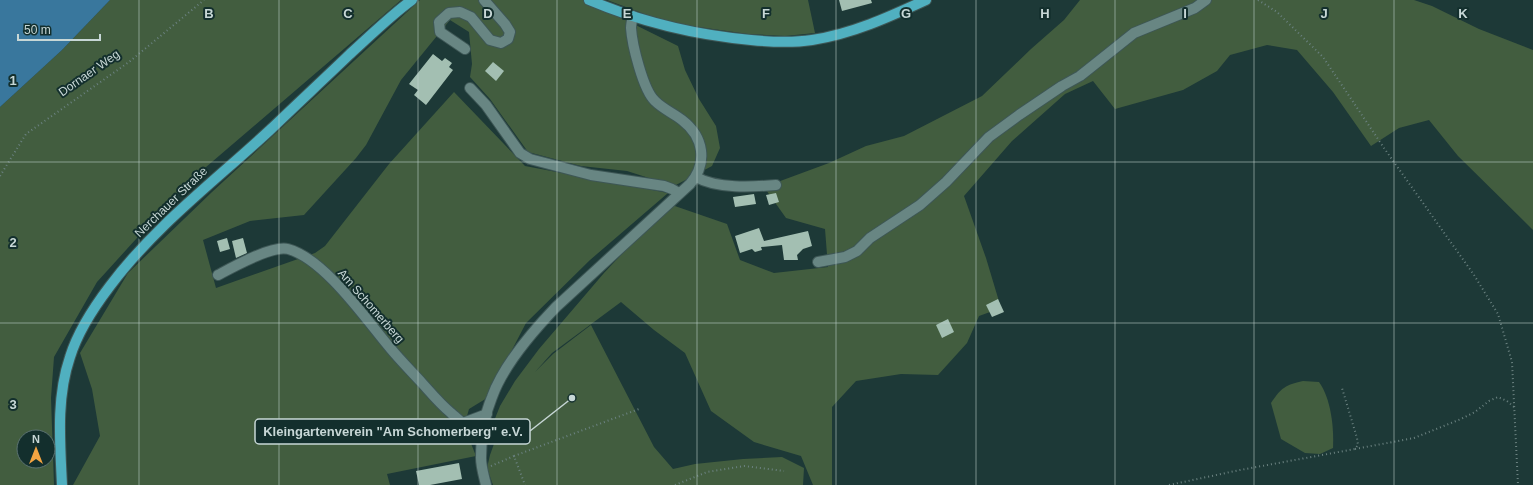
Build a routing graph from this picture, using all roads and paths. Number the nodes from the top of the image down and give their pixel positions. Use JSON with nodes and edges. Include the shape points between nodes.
{"nodes":[{"id":1,"x":204,"y":0,"type":"edge"},
{"id":2,"x":412,"y":0,"type":"edge"},
{"id":3,"x":484,"y":0,"type":"edge"},
{"id":4,"x":926,"y":0,"type":"edge"},
{"id":5,"x":1206,"y":0,"type":"edge"},
{"id":6,"x":1258,"y":0,"type":"edge"},
{"id":7,"x":595,"y":1,"type":"edge"},
{"id":8,"x":633,"y":16,"type":"junction"},
{"id":9,"x":465,"y":49,"type":"dead end"},
{"id":10,"x":470,"y":88,"type":"dead end"},
{"id":11,"x":0,"y":176,"type":"edge"},
{"id":12,"x":696,"y":177,"type":"junction"},
{"id":13,"x":776,"y":185,"type":"dead end"},
{"id":14,"x":679,"y":193,"type":"junction"},
{"id":15,"x":818,"y":262,"type":"dead end"},
{"id":16,"x":218,"y":275,"type":"dead end"},
{"id":17,"x":1342,"y":388,"type":"dead end"},
{"id":18,"x":1514,"y":407,"type":"junction"},
{"id":19,"x":639,"y":409,"type":"dead end"},
{"id":20,"x":487,"y":414,"type":"junction"},
{"id":21,"x":463,"y":423,"type":"junction"},
{"id":22,"x":482,"y":442,"type":"junction"},
{"id":23,"x":1355,"y":449,"type":"junction"},
{"id":24,"x":514,"y":456,"type":"junction"},
{"id":25,"x":483,"y":469,"type":"junction"},
{"id":26,"x":784,"y":471,"type":"dead end"},
{"id":27,"x":62,"y":485,"type":"edge"},
{"id":28,"x":486,"y":485,"type":"edge"},
{"id":29,"x":525,"y":485,"type":"edge"},
{"id":30,"x":675,"y":485,"type":"edge"},
{"id":31,"x":1169,"y":485,"type":"edge"},
{"id":32,"x":1518,"y":485,"type":"edge"}],
"edges":[{"from":1,"to":11,"type":"path","name":"Dornaer Weg","via":[[129,62],[26,134]]},
{"from":2,"to":27,"type":"main road","name":"Nerchauer Straße","via":[[191,199],[126,264],[100,299],[81,331],[70,356],[63,382],[60,408]]},
{"from":3,"to":9,"type":"street","via":[[510,32],[508,39],[501,43],[490,40],[471,16],[449,12],[439,22],[440,32]]},
{"from":4,"to":8,"type":"main road","via":[[864,27],[825,38],[796,42],[714,35],[661,25]]},
{"from":5,"to":15,"type":"street","via":[[1195,8],[1134,33],[1080,76],[989,137],[920,205],[870,238],[857,251],[845,257]]},
{"from":6,"to":18,"type":"path","via":[[1277,12],[1323,57],[1474,275],[1498,314],[1512,362]]},
{"from":7,"to":8,"type":"main road"},
{"from":8,"to":12,"type":"street","via":[[633,41],[640,69],[653,100],[683,121],[697,135],[702,161]]},
{"from":10,"to":14,"type":"street","via":[[486,105],[520,153],[530,159],[591,175],[664,186]]},
{"from":12,"to":13,"type":"street","via":[[718,184]]},
{"from":12,"to":14,"type":"street"},
{"from":14,"to":20,"type":"street","via":[[538,326],[509,364],[492,397]]},
{"from":16,"to":21,"type":"street","name":"Am Schomerberg","via":[[260,255],[282,248],[300,254],[317,266],[344,292],[391,350],[450,413]]},
{"from":17,"to":23,"type":"path","via":[[1357,438],[1358,445]]},
{"from":18,"to":23,"type":"path","via":[[1498,397],[1461,419],[1414,438]]},
{"from":18,"to":32,"type":"path"},
{"from":19,"to":24,"type":"path"},
{"from":20,"to":21,"type":"street"},
{"from":20,"to":22,"type":"street"},
{"from":21,"to":22,"type":"street","name":"Am Schomerberg"},
{"from":22,"to":25,"type":"street"},
{"from":23,"to":31,"type":"path"},
{"from":24,"to":25,"type":"path"},
{"from":24,"to":29,"type":"path"},
{"from":25,"to":28,"type":"street"},
{"from":26,"to":30,"type":"path","via":[[744,466],[707,472]]}]}
